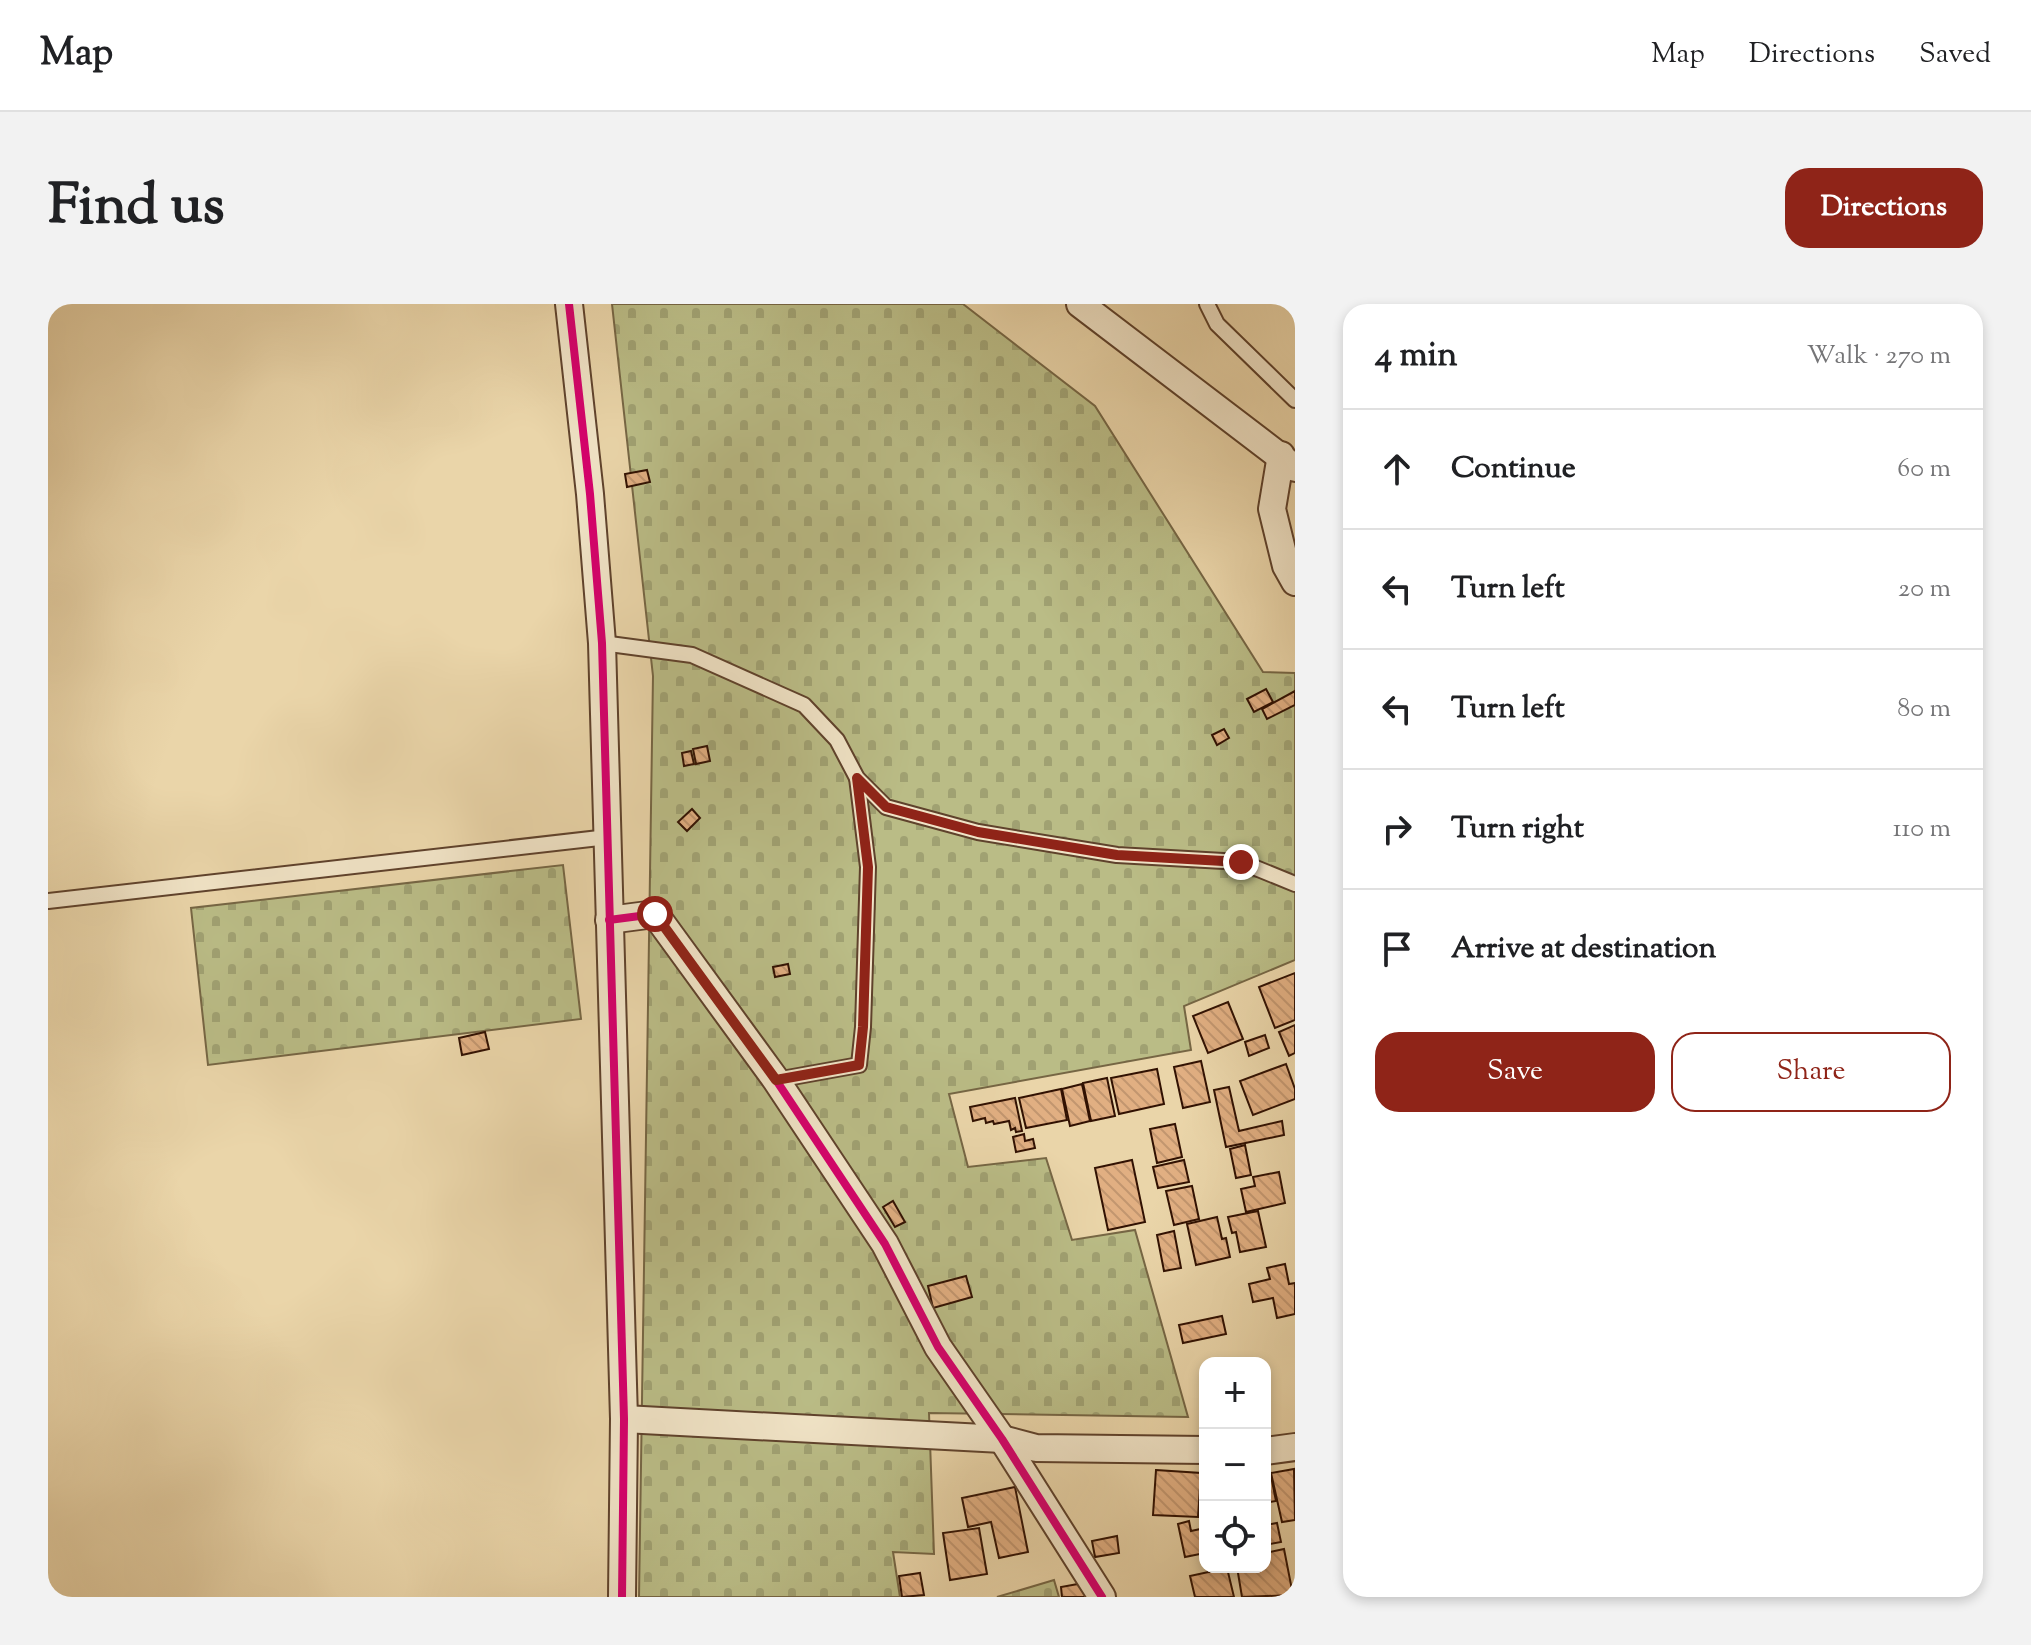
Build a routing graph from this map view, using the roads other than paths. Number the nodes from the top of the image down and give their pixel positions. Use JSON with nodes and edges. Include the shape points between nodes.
{"nodes":[{"id":1,"x":569,"y":304,"type":"edge"},
{"id":2,"x":1080,"y":304,"type":"edge"},
{"id":3,"x":1207,"y":304,"type":"edge"},
{"id":4,"x":1295,"y":400,"type":"edge"},
{"id":5,"x":1288,"y":462,"type":"edge"},
{"id":6,"x":1295,"y":582,"type":"edge"},
{"id":7,"x":602,"y":643,"type":"junction"},
{"id":8,"x":857,"y":778,"type":"junction"},
{"id":9,"x":608,"y":837,"type":"junction"},
{"id":10,"x":1295,"y":884,"type":"edge"},
{"id":11,"x":48,"y":901,"type":"edge"},
{"id":12,"x":609,"y":920,"type":"junction"},
{"id":13,"x":776,"y":1080,"type":"junction"},
{"id":14,"x":624,"y":1419,"type":"junction"},
{"id":15,"x":1002,"y":1439,"type":"junction"},
{"id":16,"x":1295,"y":1447,"type":"edge"},
{"id":17,"x":1199,"y":1450,"type":"edge"},
{"id":18,"x":1271,"y":1450,"type":"edge"},
{"id":19,"x":622,"y":1597,"type":"edge"},
{"id":20,"x":1102,"y":1597,"type":"edge"}],
"edges":[{"from":1,"to":7,"type":"street"},
{"from":2,"to":5,"type":"street"},
{"from":3,"to":4,"type":"lane","via":[[1217,324]]},
{"from":5,"to":6,"type":"street","via":[[1272,509]]},
{"from":7,"to":8,"type":"lane","via":[[692,655],[804,705],[837,740]]},
{"from":7,"to":9,"type":"street"},
{"from":8,"to":10,"type":"lane","via":[[886,807],[978,832],[1117,855],[1241,862]]},
{"from":8,"to":13,"type":"lane","via":[[868,867],[859,1065]]},
{"from":9,"to":11,"type":"lane"},
{"from":9,"to":12,"type":"street"},
{"from":12,"to":13,"type":"street","via":[[655,914]]},
{"from":12,"to":14,"type":"street"},
{"from":13,"to":15,"type":"street","via":[[885,1244],[938,1347]]},
{"from":14,"to":15,"type":"street"},
{"from":14,"to":19,"type":"street"},
{"from":15,"to":17,"type":"street","via":[[1036,1448]]},
{"from":15,"to":20,"type":"street"},
{"from":16,"to":18,"type":"street"}]}
